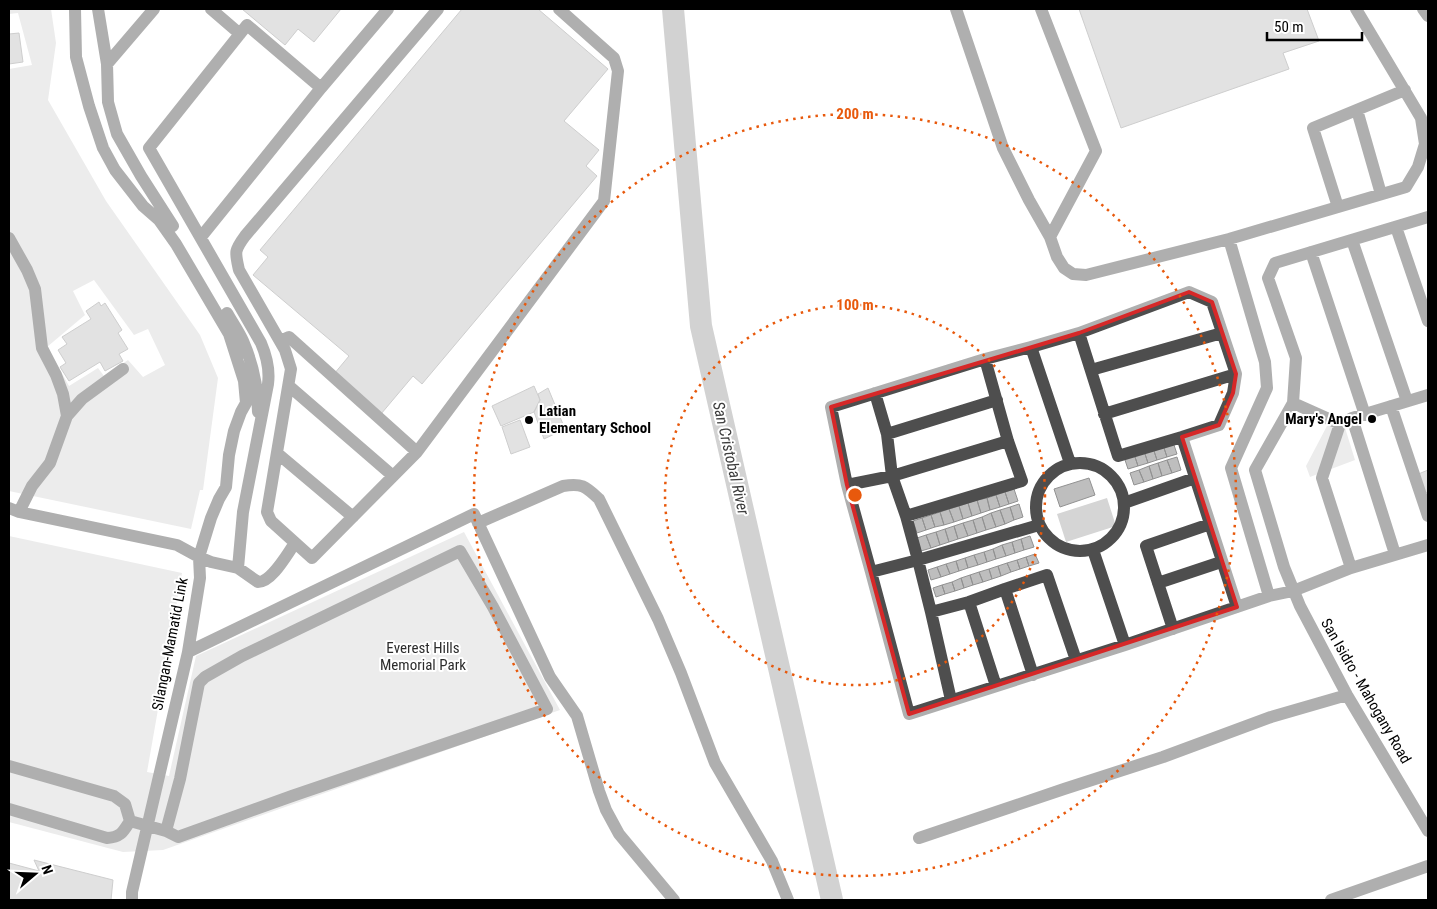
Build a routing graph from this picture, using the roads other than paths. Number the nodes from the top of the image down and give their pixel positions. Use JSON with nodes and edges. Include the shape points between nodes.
{"nodes":[{"id":1,"x":74,"y":9,"type":"edge"},
{"id":2,"x":98,"y":9,"type":"edge"},
{"id":3,"x":154,"y":9,"type":"edge"},
{"id":4,"x":210,"y":9,"type":"edge"},
{"id":5,"x":388,"y":9,"type":"edge"},
{"id":6,"x":438,"y":9,"type":"edge"},
{"id":7,"x":559,"y":9,"type":"edge"},
{"id":8,"x":956,"y":9,"type":"edge"},
{"id":9,"x":1041,"y":9,"type":"edge"},
{"id":10,"x":1356,"y":9,"type":"edge"},
{"id":11,"x":1423,"y":9,"type":"edge"},
{"id":12,"x":1428,"y":16,"type":"edge"},
{"id":13,"x":240,"y":34,"type":"junction"},
{"id":14,"x":107,"y":64,"type":"junction"},
{"id":15,"x":321,"y":88,"type":"junction"},
{"id":16,"x":1405,"y":90,"type":"junction"},
{"id":17,"x":1357,"y":110,"type":"junction"},
{"id":18,"x":1381,"y":194,"type":"junction"},
{"id":19,"x":1338,"y":207,"type":"junction"},
{"id":20,"x":1428,"y":217,"type":"edge"},
{"id":21,"x":1396,"y":228,"type":"junction"},
{"id":22,"x":201,"y":237,"type":"junction"},
{"id":23,"x":1050,"y":237,"type":"junction"},
{"id":24,"x":9,"y":238,"type":"edge"},
{"id":25,"x":1229,"y":239,"type":"junction"},
{"id":26,"x":1352,"y":240,"type":"junction"},
{"id":27,"x":1312,"y":252,"type":"junction"},
{"id":28,"x":1428,"y":321,"type":"edge"},
{"id":29,"x":1079,"y":333,"type":"junction"},
{"id":30,"x":1222,"y":333,"type":"junction"},
{"id":31,"x":280,"y":341,"type":"junction"},
{"id":32,"x":1031,"y":348,"type":"junction"},
{"id":33,"x":985,"y":359,"type":"junction"},
{"id":34,"x":123,"y":369,"type":"dead end"},
{"id":35,"x":1091,"y":370,"type":"junction"},
{"id":36,"x":1236,"y":374,"type":"junction"},
{"id":37,"x":289,"y":386,"type":"junction"},
{"id":38,"x":875,"y":393,"type":"junction"},
{"id":39,"x":1428,"y":395,"type":"edge"},
{"id":40,"x":997,"y":400,"type":"junction"},
{"id":41,"x":1406,"y":401,"type":"junction"},
{"id":42,"x":1293,"y":403,"type":"junction"},
{"id":43,"x":1391,"y":406,"type":"junction"},
{"id":44,"x":1104,"y":414,"type":"junction"},
{"id":45,"x":1365,"y":415,"type":"junction"},
{"id":46,"x":67,"y":416,"type":"junction"},
{"id":47,"x":1346,"y":421,"type":"junction"},
{"id":48,"x":887,"y":434,"type":"junction"},
{"id":49,"x":258,"y":436,"type":"junction"},
{"id":50,"x":1182,"y":437,"type":"junction"},
{"id":51,"x":1008,"y":441,"type":"junction"},
{"id":52,"x":417,"y":452,"type":"junction"},
{"id":53,"x":277,"y":453,"type":"junction"},
{"id":54,"x":1070,"y":463,"type":"junction"},
{"id":55,"x":393,"y":476,"type":"junction"},
{"id":56,"x":892,"y":476,"type":"junction"},
{"id":57,"x":1195,"y":478,"type":"junction"},
{"id":58,"x":847,"y":485,"type":"junction"},
{"id":59,"x":1124,"y":503,"type":"junction"},
{"id":60,"x":14,"y":510,"type":"edge"},
{"id":61,"x":906,"y":516,"type":"junction"},
{"id":62,"x":1428,"y":516,"type":"edge"},
{"id":63,"x":353,"y":517,"type":"junction"},
{"id":64,"x":478,"y":523,"type":"junction"},
{"id":65,"x":1210,"y":524,"type":"junction"},
{"id":66,"x":1039,"y":525,"type":"junction"},
{"id":67,"x":295,"y":543,"type":"junction"},
{"id":68,"x":1428,"y":545,"type":"edge"},
{"id":69,"x":1093,"y":550,"type":"junction"},
{"id":70,"x":1395,"y":554,"type":"junction"},
{"id":71,"x":199,"y":557,"type":"junction"},
{"id":72,"x":918,"y":560,"type":"junction"},
{"id":73,"x":1221,"y":562,"type":"junction"},
{"id":74,"x":238,"y":568,"type":"junction"},
{"id":75,"x":1351,"y":568,"type":"junction"},
{"id":76,"x":872,"y":572,"type":"junction"},
{"id":77,"x":1158,"y":583,"type":"junction"},
{"id":78,"x":1005,"y":589,"type":"junction"},
{"id":79,"x":1293,"y":592,"type":"junction"},
{"id":80,"x":1269,"y":596,"type":"junction"},
{"id":81,"x":969,"y":602,"type":"junction"},
{"id":82,"x":1237,"y":607,"type":"junction"},
{"id":83,"x":931,"y":612,"type":"junction"},
{"id":84,"x":1173,"y":629,"type":"junction"},
{"id":85,"x":1124,"y":645,"type":"junction"},
{"id":86,"x":188,"y":652,"type":"junction"},
{"id":87,"x":1076,"y":660,"type":"junction"},
{"id":88,"x":1033,"y":675,"type":"junction"},
{"id":89,"x":996,"y":686,"type":"junction"},
{"id":90,"x":1346,"y":695,"type":"junction"},
{"id":91,"x":951,"y":700,"type":"junction"},
{"id":92,"x":9,"y":766,"type":"edge"},
{"id":93,"x":9,"y":810,"type":"edge"},
{"id":94,"x":130,"y":821,"type":"junction"},
{"id":95,"x":147,"y":827,"type":"junction"},
{"id":96,"x":1428,"y":831,"type":"edge"},
{"id":97,"x":166,"y":832,"type":"junction"},
{"id":98,"x":919,"y":838,"type":"dead end"},
{"id":99,"x":1428,"y":866,"type":"edge"},
{"id":100,"x":132,"y":900,"type":"edge"},
{"id":101,"x":674,"y":900,"type":"edge"},
{"id":102,"x":788,"y":900,"type":"edge"},
{"id":103,"x":1331,"y":900,"type":"edge"}],
"edges":[{"from":1,"to":71,"type":"street","name":"Silangan-Mamatid Link","via":[[76,57],[104,148],[115,170],[176,244],[229,334],[244,381],[246,403],[234,431],[226,487],[211,518]]},
{"from":2,"to":14,"type":"street"},
{"from":3,"to":14,"type":"street"},
{"from":4,"to":13,"type":"street"},
{"from":5,"to":15,"type":"street"},
{"from":6,"to":31,"type":"street","via":[[237,247],[239,270]]},
{"from":7,"to":52,"type":"street","via":[[614,58],[617,65],[604,201]]},
{"from":8,"to":23,"type":"street","via":[[1003,148]]},
{"from":9,"to":23,"type":"street","via":[[1096,151]]},
{"from":10,"to":16,"type":"street"},
{"from":11,"to":12,"type":"street"},
{"from":13,"to":15,"type":"street","via":[[247,25]]},
{"from":13,"to":22,"type":"street","via":[[149,148]]},
{"from":14,"to":49,"type":"street","via":[[108,102],[117,134],[243,340],[258,400]]},
{"from":15,"to":22,"type":"street"},
{"from":16,"to":17,"type":"street"},
{"from":16,"to":18,"type":"street","via":[[1421,118],[1425,144],[1418,167],[1406,187]]},
{"from":17,"to":18,"type":"street"},
{"from":17,"to":19,"type":"street","via":[[1313,128]]},
{"from":18,"to":19,"type":"street"},
{"from":19,"to":25,"type":"street"},
{"from":20,"to":21,"type":"street"},
{"from":21,"to":26,"type":"street"},
{"from":21,"to":28,"type":"street"},
{"from":22,"to":49,"type":"street","via":[[266,355],[269,376]]},
{"from":23,"to":25,"type":"street","via":[[1064,268],[1073,274],[1086,275]]},
{"from":24,"to":46,"type":"street","via":[[35,289],[42,348],[64,394]]},
{"from":25,"to":80,"type":"street","via":[[1265,362],[1266,388],[1231,468]]},
{"from":26,"to":27,"type":"street"},
{"from":26,"to":41,"type":"street"},
{"from":27,"to":42,"type":"street","via":[[1276,263],[1268,278],[1296,358]]},
{"from":27,"to":45,"type":"street"},
{"from":29,"to":30,"type":"street","via":[[1189,292],[1212,302]]},
{"from":29,"to":32,"type":"street"},
{"from":29,"to":35,"type":"street"},
{"from":30,"to":35,"type":"street"},
{"from":30,"to":36,"type":"street"},
{"from":31,"to":37,"type":"street","via":[[291,369]]},
{"from":31,"to":52,"type":"street","via":[[289,337]]},
{"from":32,"to":33,"type":"street"},
{"from":32,"to":54,"type":"street"},
{"from":33,"to":38,"type":"street"},
{"from":33,"to":40,"type":"street"},
{"from":34,"to":46,"type":"street","via":[[82,398]]},
{"from":35,"to":44,"type":"street"},
{"from":36,"to":44,"type":"street"},
{"from":36,"to":50,"type":"street","via":[[1233,393],[1219,425]]},
{"from":37,"to":53,"type":"street"},
{"from":37,"to":55,"type":"street"},
{"from":38,"to":48,"type":"street"},
{"from":38,"to":58,"type":"street","via":[[831,407]]},
{"from":39,"to":41,"type":"street"},
{"from":40,"to":48,"type":"street"},
{"from":40,"to":51,"type":"street"},
{"from":41,"to":43,"type":"street"},
{"from":42,"to":47,"type":"street"},
{"from":42,"to":79,"type":"street","name":"San Isidro - Mahogany Road","via":[[1255,470]]},
{"from":43,"to":45,"type":"street"},
{"from":43,"to":62,"type":"street"},
{"from":44,"to":50,"type":"street","via":[[1118,456]]},
{"from":45,"to":47,"type":"street"},
{"from":46,"to":60,"type":"street","via":[[50,463]]},
{"from":47,"to":70,"type":"street"},
{"from":47,"to":75,"type":"street","via":[[1322,478]]},
{"from":48,"to":56,"type":"street"},
{"from":49,"to":74,"type":"street","via":[[243,512]]},
{"from":50,"to":57,"type":"street"},
{"from":51,"to":56,"type":"street"},
{"from":51,"to":61,"type":"street","via":[[1022,481]]},
{"from":52,"to":55,"type":"street"},
{"from":53,"to":63,"type":"street"},
{"from":53,"to":67,"type":"street","via":[[267,512],[271,521]]},
{"from":54,"to":59,"type":"street","via":[[1096,465],[1108,472]]},
{"from":54,"to":66,"type":"street","via":[[1051,472],[1039,488],[1035,507]]},
{"from":55,"to":63,"type":"street"},
{"from":56,"to":58,"type":"street"},
{"from":56,"to":61,"type":"street"},
{"from":57,"to":59,"type":"street"},
{"from":57,"to":65,"type":"street"},
{"from":58,"to":76,"type":"street"},
{"from":59,"to":69,"type":"street","via":[[1118,530],[1107,543]]},
{"from":60,"to":71,"type":"street","via":[[177,545]]},
{"from":61,"to":72,"type":"street"},
{"from":63,"to":67,"type":"street","via":[[312,558]]},
{"from":64,"to":86,"type":"street","via":[[474,514]]},
{"from":64,"to":101,"type":"street","via":[[550,677],[577,716],[606,810],[619,834]]},
{"from":64,"to":102,"type":"street","via":[[563,486],[576,484],[599,499],[658,619],[715,763],[772,861]]},
{"from":65,"to":73,"type":"street"},
{"from":65,"to":77,"type":"street","via":[[1146,546]]},
{"from":66,"to":69,"type":"street","via":[[1060,547]]},
{"from":66,"to":72,"type":"street"},
{"from":67,"to":74,"type":"street","via":[[266,581],[258,582]]},
{"from":68,"to":70,"type":"street"},
{"from":69,"to":85,"type":"street"},
{"from":70,"to":75,"type":"street"},
{"from":71,"to":74,"type":"street"},
{"from":71,"to":86,"type":"street","name":"Silangan-Mamatid Link","via":[[200,578]]},
{"from":72,"to":76,"type":"street"},
{"from":72,"to":83,"type":"street"},
{"from":73,"to":77,"type":"street"},
{"from":73,"to":82,"type":"street"},
{"from":75,"to":79,"type":"street"},
{"from":76,"to":91,"type":"street","via":[[909,714]]},
{"from":77,"to":84,"type":"street"},
{"from":78,"to":81,"type":"street"},
{"from":78,"to":87,"type":"street","via":[[1046,575]]},
{"from":78,"to":88,"type":"street"},
{"from":79,"to":80,"type":"street"},
{"from":79,"to":90,"type":"street","name":"San Isidro - Mahogany Road"},
{"from":80,"to":82,"type":"street"},
{"from":81,"to":83,"type":"street"},
{"from":81,"to":89,"type":"street"},
{"from":82,"to":84,"type":"street"},
{"from":83,"to":91,"type":"street"},
{"from":84,"to":85,"type":"street"},
{"from":85,"to":87,"type":"street"},
{"from":86,"to":95,"type":"street","name":"Silangan-Mamatid Link"},
{"from":87,"to":88,"type":"street"},
{"from":88,"to":89,"type":"street"},
{"from":89,"to":91,"type":"street"},
{"from":90,"to":96,"type":"street","name":"San Isidro - Mahogany Road"},
{"from":90,"to":98,"type":"street","via":[[1271,717],[1163,757]]},
{"from":92,"to":94,"type":"street","via":[[114,796],[124,804]]},
{"from":93,"to":94,"type":"street","via":[[108,838],[120,835]]},
{"from":94,"to":95,"type":"street"},
{"from":95,"to":97,"type":"street"},
{"from":95,"to":100,"type":"street","name":"Silangan-Mamatid Link"},
{"from":97,"to":97,"type":"street","via":[[178,837],[547,709],[460,552],[242,656],[205,677],[199,683]]},
{"from":99,"to":103,"type":"street"}]}
